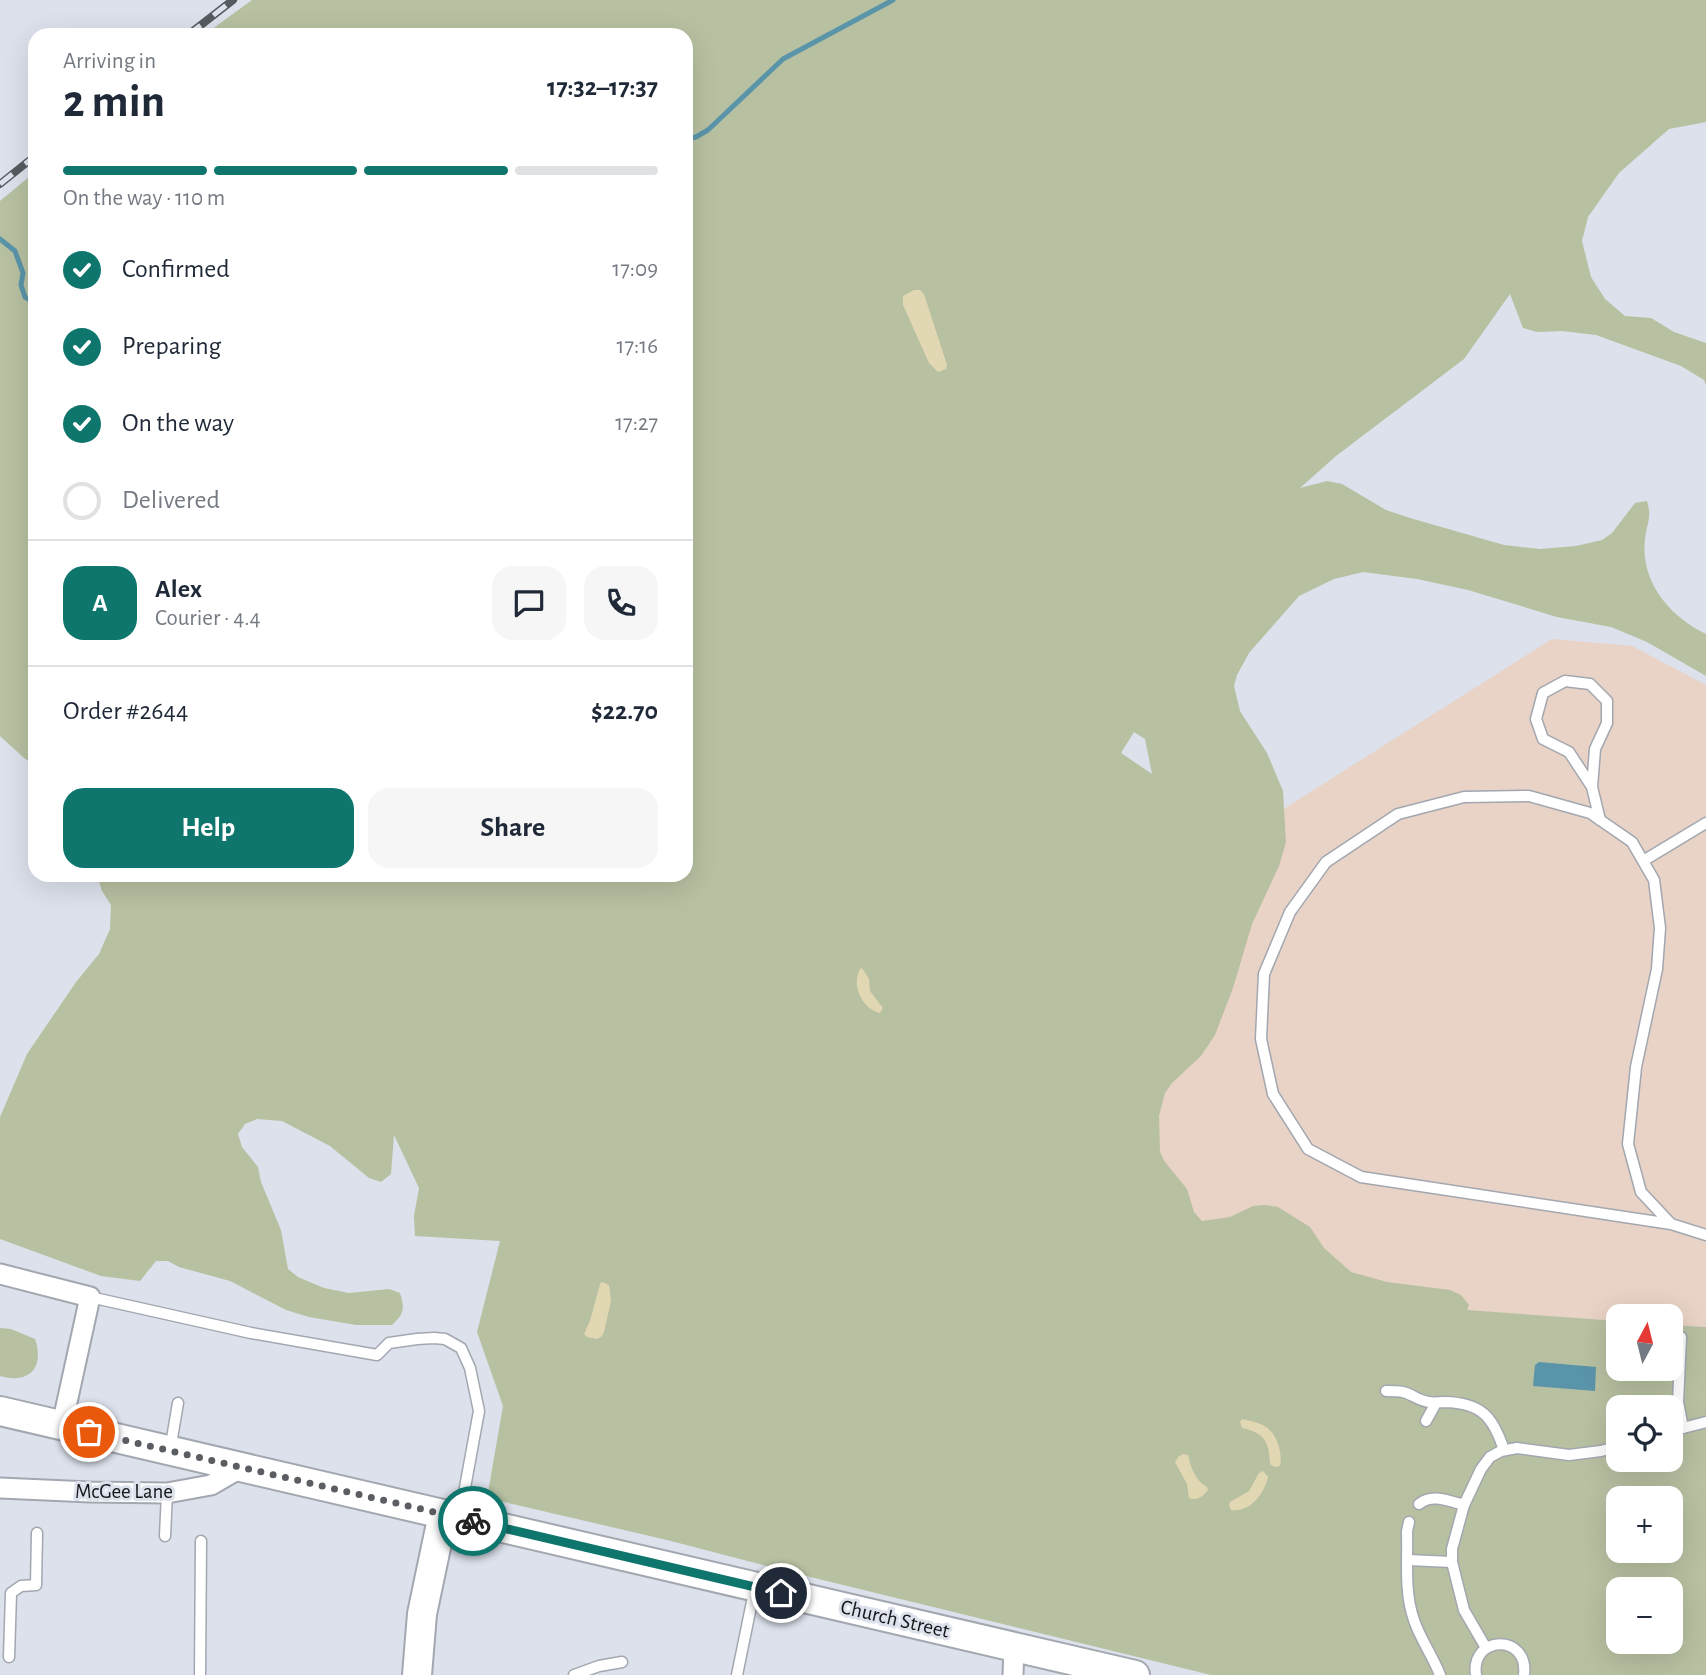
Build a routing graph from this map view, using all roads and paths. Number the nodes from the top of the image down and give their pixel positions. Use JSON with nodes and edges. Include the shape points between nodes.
{"nodes":[{"id":1,"x":1592,"y":787,"type":"junction"},
{"id":2,"x":1601,"y":820,"type":"junction"},
{"id":3,"x":1706,"y":822,"type":"edge"},
{"id":4,"x":1643,"y":861,"type":"junction"},
{"id":5,"x":1671,"y":1224,"type":"junction"},
{"id":6,"x":1706,"y":1235,"type":"edge"},
{"id":7,"x":0,"y":1273,"type":"edge"},
{"id":8,"x":90,"y":1297,"type":"junction"},
{"id":9,"x":1386,"y":1391,"type":"dead end"},
{"id":10,"x":1436,"y":1403,"type":"junction"},
{"id":11,"x":178,"y":1404,"type":"dead end"},
{"id":12,"x":0,"y":1411,"type":"edge"},
{"id":13,"x":1426,"y":1421,"type":"dead end"},
{"id":14,"x":1706,"y":1422,"type":"edge"},
{"id":15,"x":62,"y":1425,"type":"junction"},
{"id":16,"x":1683,"y":1428,"type":"edge"},
{"id":17,"x":169,"y":1450,"type":"junction"},
{"id":18,"x":1504,"y":1450,"type":"junction"},
{"id":19,"x":1606,"y":1450,"type":"edge"},
{"id":20,"x":242,"y":1467,"type":"junction"},
{"id":21,"x":0,"y":1488,"type":"edge"},
{"id":22,"x":167,"y":1493,"type":"junction"},
{"id":23,"x":1419,"y":1504,"type":"dead end"},
{"id":24,"x":1465,"y":1505,"type":"junction"},
{"id":25,"x":451,"y":1516,"type":"junction"},
{"id":26,"x":1409,"y":1522,"type":"dead end"},
{"id":27,"x":37,"y":1533,"type":"dead end"},
{"id":28,"x":165,"y":1536,"type":"dead end"},
{"id":29,"x":201,"y":1541,"type":"dead end"},
{"id":30,"x":1408,"y":1560,"type":"junction"},
{"id":31,"x":1452,"y":1562,"type":"junction"},
{"id":32,"x":755,"y":1587,"type":"junction"},
{"id":33,"x":1014,"y":1647,"type":"junction"},
{"id":34,"x":1486,"y":1648,"type":"junction"},
{"id":35,"x":9,"y":1657,"type":"dead end"},
{"id":36,"x":622,"y":1662,"type":"dead end"},
{"id":37,"x":200,"y":1675,"type":"edge"},
{"id":38,"x":417,"y":1675,"type":"edge"},
{"id":39,"x":574,"y":1675,"type":"edge"},
{"id":40,"x":737,"y":1675,"type":"edge"},
{"id":41,"x":1013,"y":1675,"type":"edge"},
{"id":42,"x":1135,"y":1675,"type":"edge"},
{"id":43,"x":1440,"y":1675,"type":"edge"},
{"id":44,"x":1476,"y":1675,"type":"edge"},
{"id":45,"x":1524,"y":1675,"type":"edge"}],
"edges":[{"from":1,"to":1,"type":"lane","via":[[1595,749],[1606,723],[1607,701],[1590,684],[1565,681],[1543,693],[1536,719],[1543,739],[1569,752]]},
{"from":1,"to":2,"type":"lane"},
{"from":2,"to":4,"type":"lane","via":[[1632,842]]},
{"from":2,"to":5,"type":"lane","via":[[1529,796],[1464,796],[1398,814],[1326,862],[1290,912],[1264,974],[1261,1039],[1273,1094],[1308,1149],[1361,1177]]},
{"from":3,"to":4,"type":"lane"},
{"from":4,"to":5,"type":"lane","via":[[1654,880],[1660,928],[1628,1144],[1641,1192]]},
{"from":5,"to":6,"type":"lane"},
{"from":7,"to":8,"type":"street"},
{"from":8,"to":15,"type":"street"},
{"from":8,"to":25,"type":"lane","via":[[377,1356],[389,1343],[417,1339],[445,1339],[461,1348],[479,1411]]},
{"from":9,"to":10,"type":"lane"},
{"from":10,"to":13,"type":"lane"},
{"from":10,"to":18,"type":"lane","via":[[1478,1409],[1490,1419]]},
{"from":11,"to":17,"type":"lane"},
{"from":12,"to":15,"type":"main road","name":"Church Street"},
{"from":14,"to":16,"type":"lane"},
{"from":15,"to":17,"type":"main road","name":"Church Street"},
{"from":17,"to":20,"type":"main road","name":"Church Street"},
{"from":18,"to":19,"type":"lane","via":[[1569,1455]]},
{"from":18,"to":24,"type":"lane","via":[[1490,1457],[1481,1469]]},
{"from":20,"to":22,"type":"street","name":"McGee Lane","via":[[211,1485]]},
{"from":20,"to":25,"type":"main road","name":"Church Street"},
{"from":21,"to":22,"type":"street","name":"McGee Lane"},
{"from":22,"to":28,"type":"lane"},
{"from":23,"to":24,"type":"lane","via":[[1437,1498]]},
{"from":24,"to":31,"type":"lane"},
{"from":25,"to":32,"type":"main road","name":"Church Street"},
{"from":25,"to":38,"type":"main road","via":[[422,1614]]},
{"from":26,"to":30,"type":"lane"},
{"from":27,"to":35,"type":"lane","via":[[36,1584],[11,1593]]},
{"from":29,"to":37,"type":"lane"},
{"from":30,"to":31,"type":"lane"},
{"from":30,"to":43,"type":"lane","via":[[1412,1617]]},
{"from":31,"to":34,"type":"lane","via":[[1464,1610]]},
{"from":32,"to":33,"type":"main road","name":"Church Street"},
{"from":32,"to":40,"type":"lane"},
{"from":33,"to":41,"type":"street"},
{"from":33,"to":42,"type":"main road","name":"Church Street"},
{"from":34,"to":44,"type":"lane","via":[[1476,1662]]},
{"from":34,"to":45,"type":"lane","via":[[1494,1644],[1511,1647],[1523,1659]]},
{"from":36,"to":39,"type":"lane"}]}
